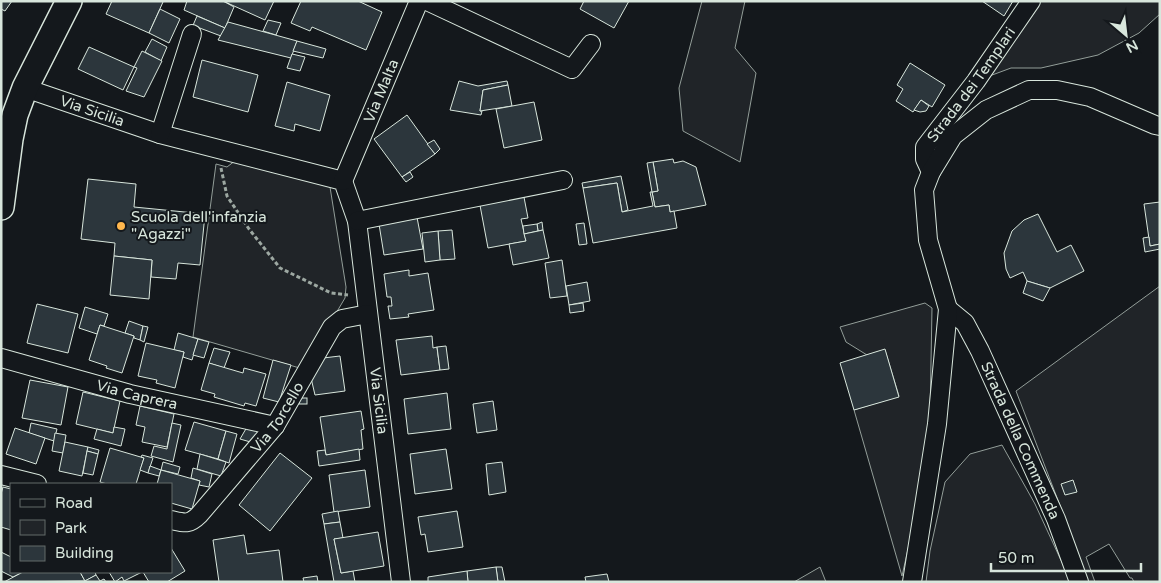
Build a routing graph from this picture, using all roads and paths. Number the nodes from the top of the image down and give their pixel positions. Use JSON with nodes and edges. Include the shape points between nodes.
{"nodes":[{"id":1,"x":69,"y":1,"type":"edge"},
{"id":2,"x":419,"y":1,"type":"edge"},
{"id":3,"x":427,"y":1,"type":"edge"},
{"id":4,"x":1031,"y":1,"type":"edge"},
{"id":5,"x":192,"y":34,"type":"dead end"},
{"id":6,"x":591,"y":44,"type":"dead end"},
{"id":7,"x":26,"y":88,"type":"junction"},
{"id":8,"x":1160,"y":126,"type":"edge"},
{"id":9,"x":160,"y":134,"type":"junction"},
{"id":10,"x":6,"y":136,"type":"edge"},
{"id":11,"x":217,"y":149,"type":"junction"},
{"id":12,"x":931,"y":172,"type":"junction"},
{"id":13,"x":343,"y":180,"type":"junction"},
{"id":14,"x":563,"y":180,"type":"dead end"},
{"id":15,"x":1,"y":207,"type":"edge"},
{"id":16,"x":357,"y":221,"type":"junction"},
{"id":17,"x":366,"y":297,"type":"junction"},
{"id":18,"x":948,"y":309,"type":"junction"},
{"id":19,"x":368,"y":314,"type":"junction"},
{"id":20,"x":1,"y":358,"type":"edge"},
{"id":21,"x":275,"y":426,"type":"junction"},
{"id":22,"x":1,"y":475,"type":"edge"},
{"id":23,"x":33,"y":483,"type":"edge"},
{"id":24,"x":178,"y":521,"type":"edge"},
{"id":25,"x":401,"y":582,"type":"edge"},
{"id":26,"x":912,"y":582,"type":"edge"},
{"id":27,"x":1079,"y":582,"type":"edge"}],
"edges":[{"from":1,"to":7,"type":"street"},
{"from":2,"to":13,"type":"street","name":"Via Malta"},
{"from":3,"to":6,"type":"street","via":[[572,69]]},
{"from":4,"to":12,"type":"street","name":"Strada dei Templari","via":[[925,147],[925,159]]},
{"from":5,"to":9,"type":"street"},
{"from":7,"to":9,"type":"street","name":"Via Sicilia"},
{"from":7,"to":10,"type":"street"},
{"from":8,"to":12,"type":"street","via":[[1090,97],[1057,90],[1029,90],[986,110],[953,136]]},
{"from":9,"to":11,"type":"street","name":"Via Sicilia"},
{"from":10,"to":15,"type":"street"},
{"from":11,"to":13,"type":"street","name":"Via Sicilia"},
{"from":11,"to":17,"type":"path","via":[[228,196],[280,268],[330,293]]},
{"from":12,"to":18,"type":"street","via":[[924,190],[928,240]]},
{"from":13,"to":16,"type":"street","name":"Via Sicilia"},
{"from":14,"to":16,"type":"street"},
{"from":16,"to":17,"type":"street","name":"Via Sicilia"},
{"from":17,"to":19,"type":"street","name":"Via Sicilia"},
{"from":18,"to":26,"type":"street","via":[[937,424]]},
{"from":18,"to":27,"type":"street","name":"Strada della Commenda","via":[[965,323],[980,351],[1056,519]]},
{"from":19,"to":21,"type":"street","name":"Via Torcello","via":[[342,319],[332,327]]},
{"from":19,"to":25,"type":"street","name":"Via Sicilia"},
{"from":20,"to":21,"type":"street","name":"Via Caprera","via":[[130,394]]},
{"from":21,"to":24,"type":"street","name":"Via Torcello","via":[[200,515],[193,521]]},
{"from":22,"to":23,"type":"street"}]}
